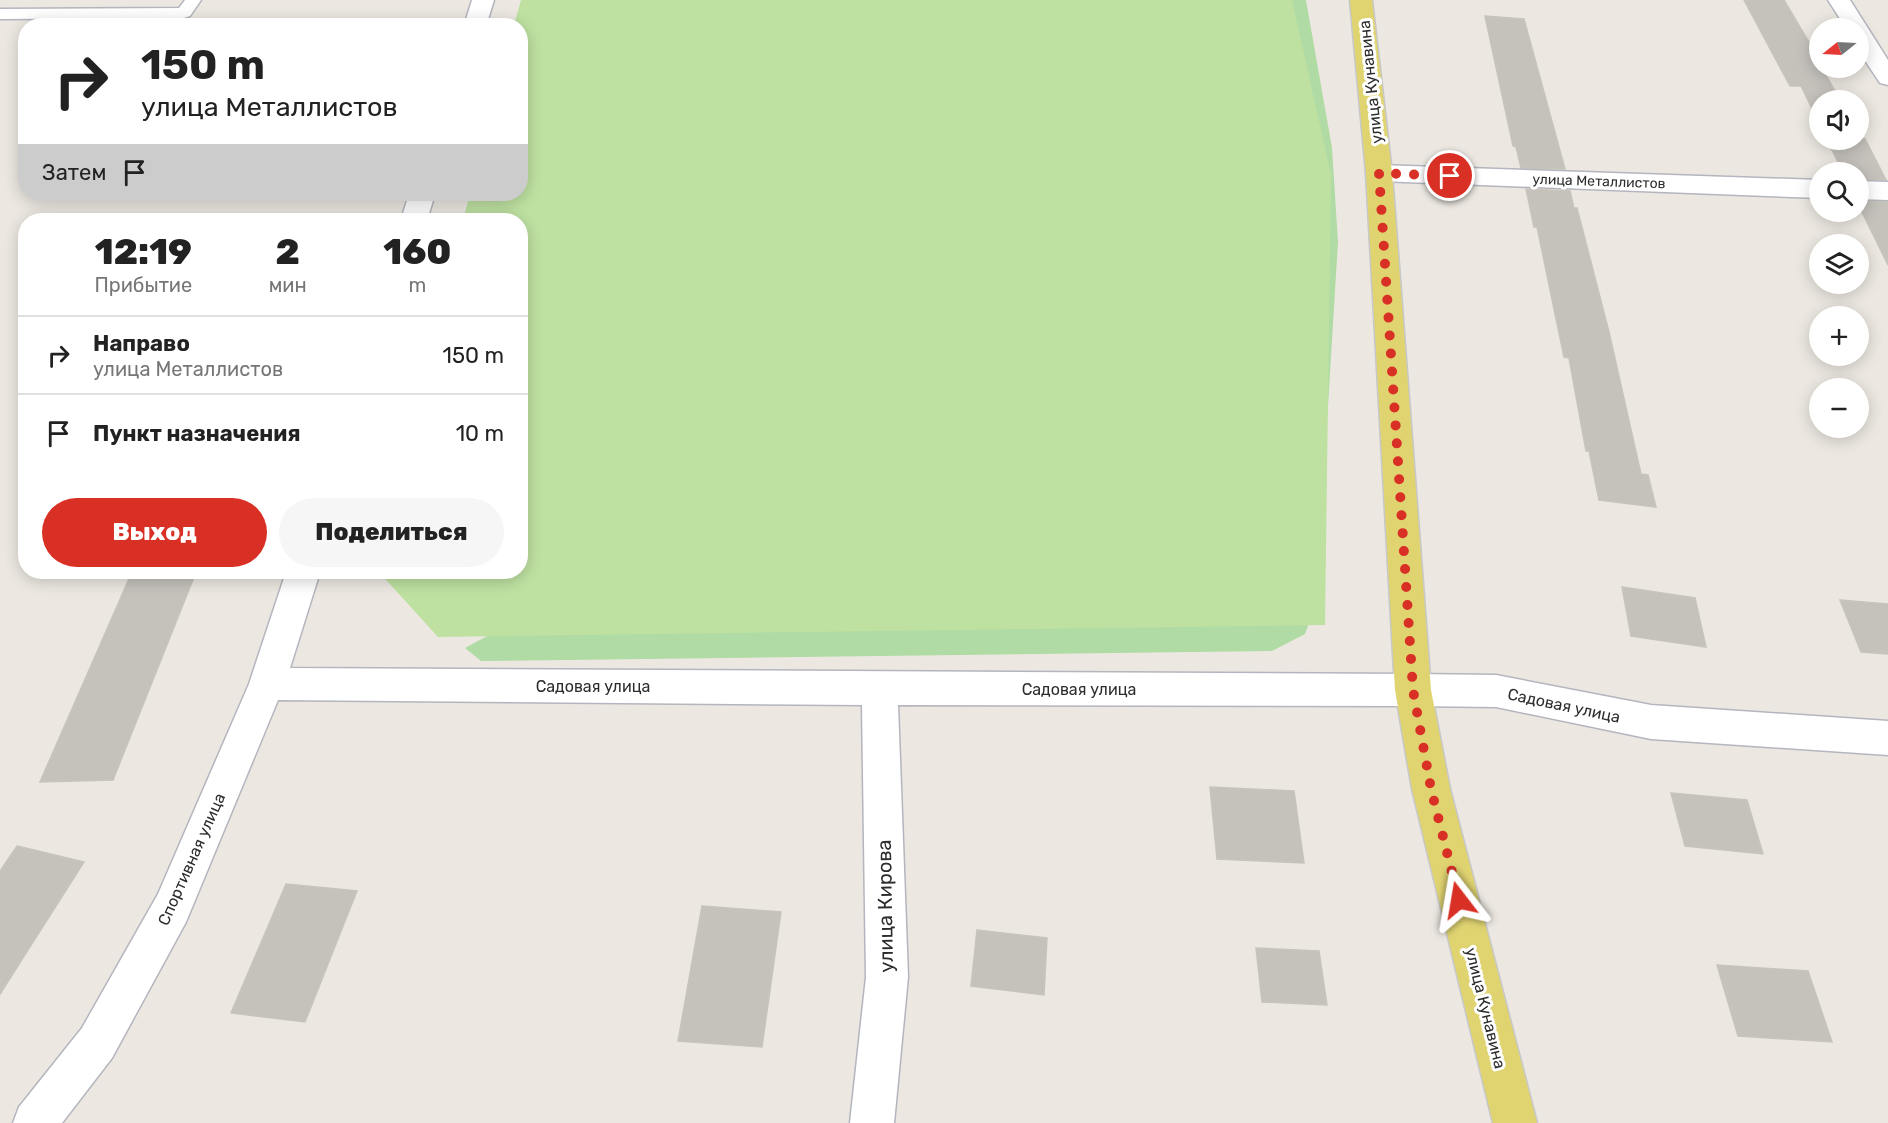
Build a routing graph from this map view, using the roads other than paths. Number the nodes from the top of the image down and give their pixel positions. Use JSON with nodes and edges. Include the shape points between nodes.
{"nodes":[{"id":1,"x":193,"y":0,"type":"edge"},
{"id":2,"x":483,"y":0,"type":"edge"},
{"id":3,"x":1361,"y":0,"type":"edge"},
{"id":4,"x":1839,"y":0,"type":"edge"},
{"id":5,"x":0,"y":14,"type":"edge"},
{"id":6,"x":478,"y":18,"type":"edge"},
{"id":7,"x":1850,"y":18,"type":"edge"},
{"id":8,"x":1869,"y":48,"type":"edge"},
{"id":9,"x":1888,"y":78,"type":"edge"},
{"id":10,"x":1379,"y":173,"type":"junction"},
{"id":11,"x":1809,"y":189,"type":"edge"},
{"id":12,"x":1869,"y":190,"type":"edge"},
{"id":13,"x":1888,"y":191,"type":"edge"},
{"id":14,"x":301,"y":579,"type":"edge"},
{"id":15,"x":267,"y":684,"type":"junction"},
{"id":16,"x":880,"y":689,"type":"junction"},
{"id":17,"x":1413,"y":690,"type":"junction"},
{"id":18,"x":1888,"y":738,"type":"edge"},
{"id":19,"x":35,"y":1123,"type":"edge"},
{"id":20,"x":872,"y":1123,"type":"edge"},
{"id":21,"x":1515,"y":1123,"type":"edge"}],
"edges":[{"from":1,"to":5,"type":"lane","via":[[184,13]]},
{"from":2,"to":6,"type":"street"},
{"from":3,"to":10,"type":"main road","name":"улица Кунавина"},
{"from":4,"to":7,"type":"street"},
{"from":8,"to":9,"type":"street"},
{"from":10,"to":11,"type":"street","name":"улица Металлистов"},
{"from":10,"to":17,"type":"main road","name":"улица Кунавина"},
{"from":12,"to":13,"type":"street"},
{"from":14,"to":15,"type":"street","name":"Спортивная улица"},
{"from":15,"to":16,"type":"street","name":"Садовая улица"},
{"from":15,"to":19,"type":"street","name":"Спортивная улица","via":[[172,908],[97,1043]]},
{"from":16,"to":17,"type":"street","name":"Садовая улица"},
{"from":16,"to":20,"type":"street","name":"улица Кирова","via":[[887,977]]},
{"from":17,"to":18,"type":"street","name":"Садовая улица","via":[[1496,691],[1651,722]]},
{"from":17,"to":21,"type":"main road","name":"улица Кунавина","via":[[1431,789]]}]}
